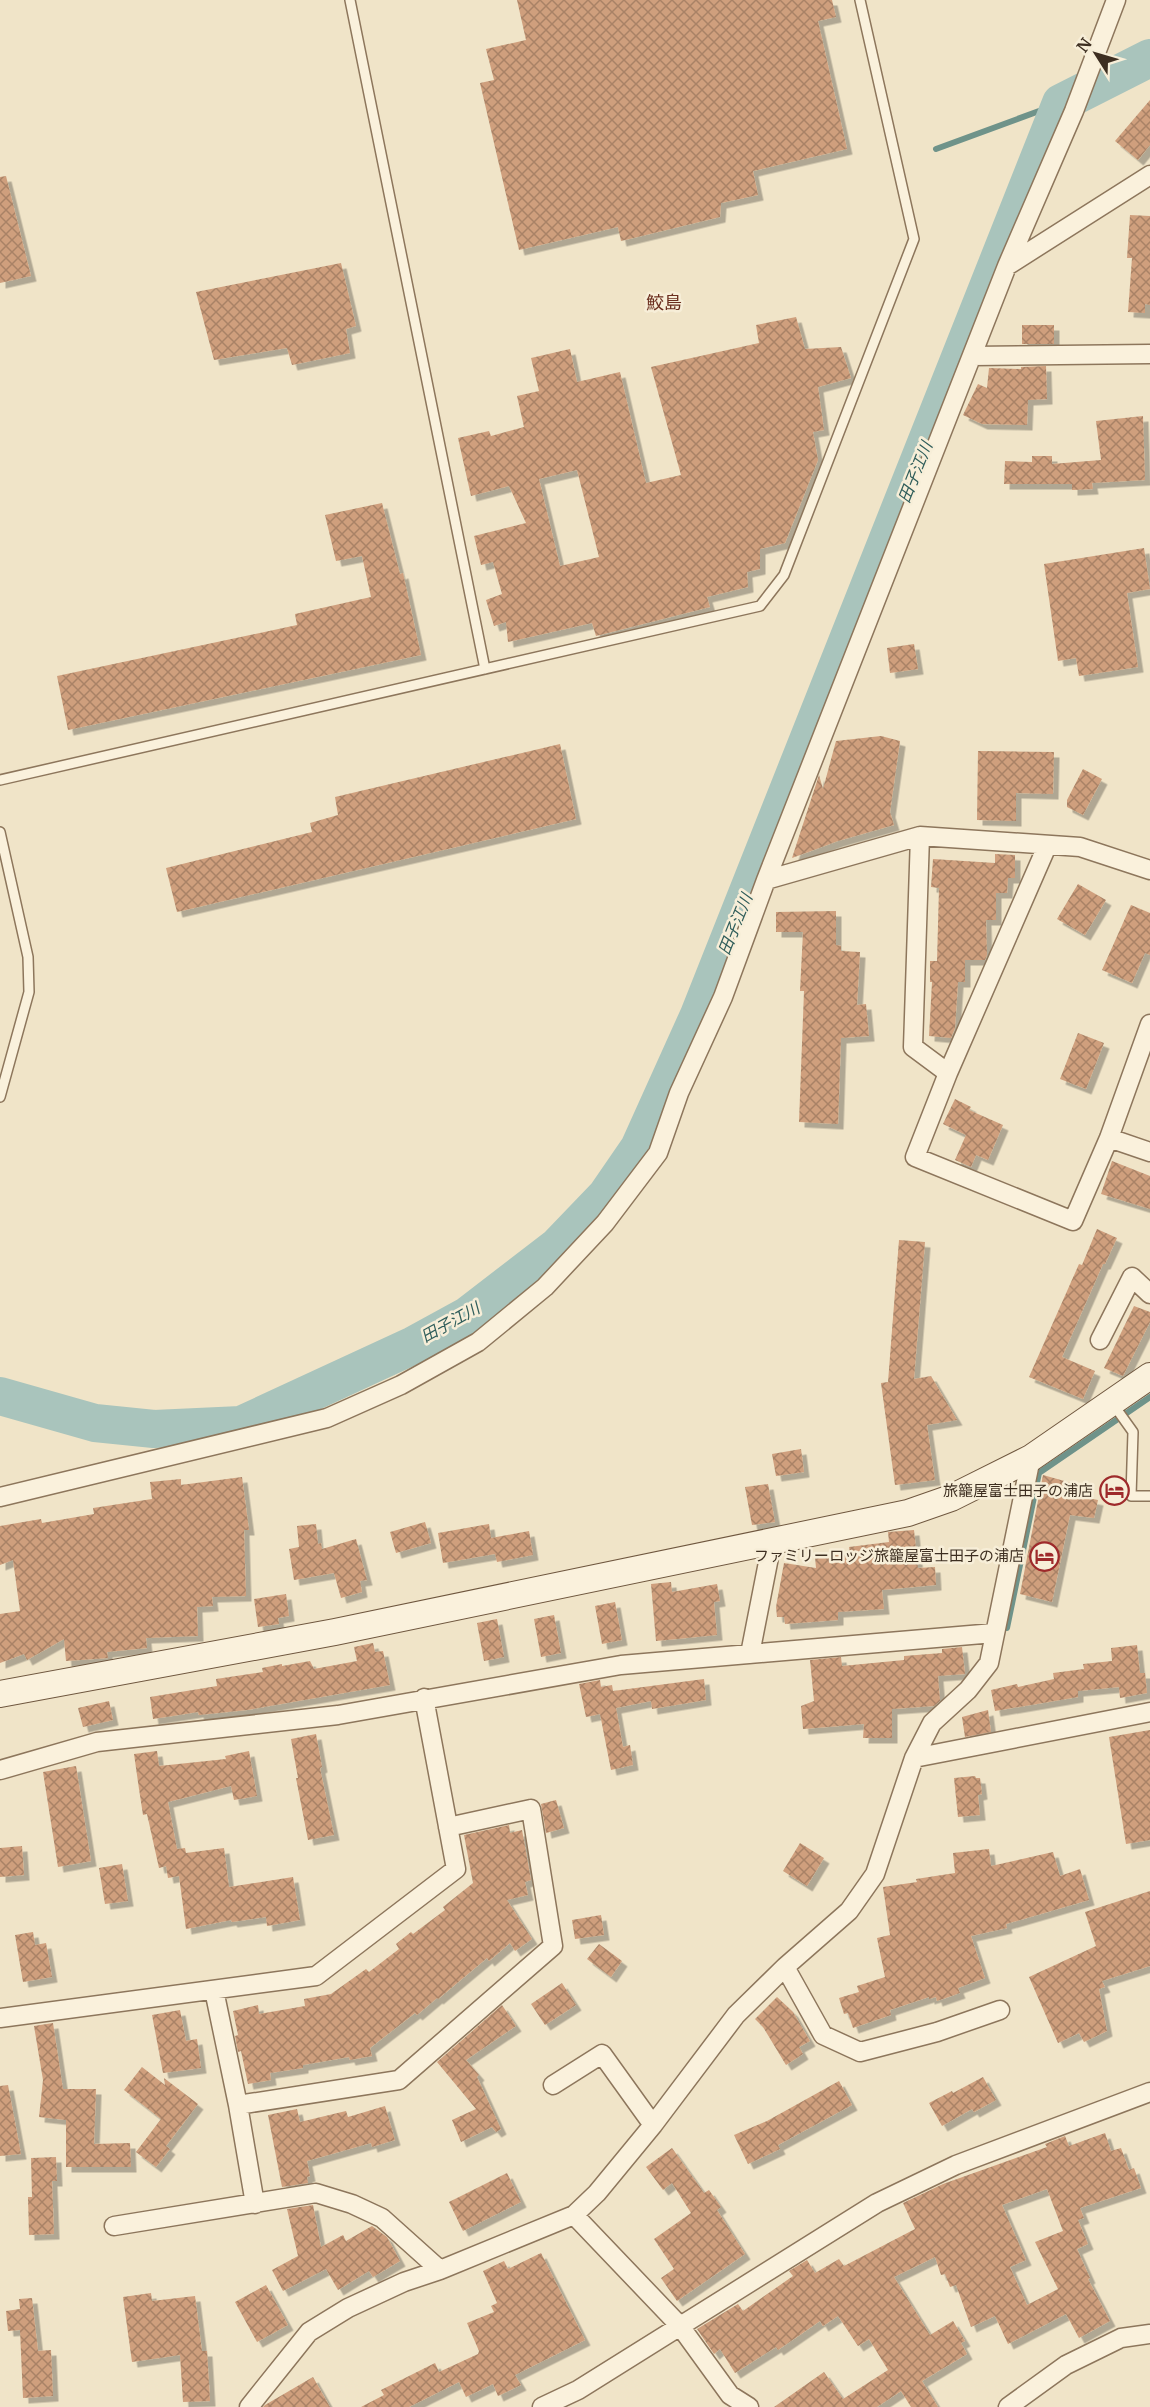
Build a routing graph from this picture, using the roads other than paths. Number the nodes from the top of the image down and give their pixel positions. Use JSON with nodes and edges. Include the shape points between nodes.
{"nodes":[{"id":1,"x":350,"y":0,"type":"edge"},
{"id":2,"x":860,"y":0,"type":"edge"},
{"id":3,"x":1116,"y":0,"type":"edge"},
{"id":4,"x":1150,"y":175,"type":"edge"},
{"id":5,"x":1007,"y":266,"type":"junction"},
{"id":6,"x":1150,"y":354,"type":"edge"},
{"id":7,"x":972,"y":356,"type":"junction"},
{"id":8,"x":485,"y":669,"type":"junction"},
{"id":9,"x":0,"y":780,"type":"edge"},
{"id":10,"x":0,"y":832,"type":"edge"},
{"id":11,"x":921,"y":836,"type":"junction"},
{"id":12,"x":1047,"y":846,"type":"junction"},
{"id":13,"x":1150,"y":870,"type":"edge"},
{"id":14,"x":766,"y":880,"type":"junction"},
{"id":15,"x":1150,"y":1024,"type":"edge"},
{"id":16,"x":948,"y":1073,"type":"junction"},
{"id":17,"x":0,"y":1097,"type":"edge"},
{"id":18,"x":1109,"y":1138,"type":"junction"},
{"id":19,"x":1150,"y":1152,"type":"edge"},
{"id":20,"x":1150,"y":1294,"type":"edge"},
{"id":21,"x":1100,"y":1340,"type":"dead end"},
{"id":22,"x":1150,"y":1376,"type":"edge"},
{"id":23,"x":1119,"y":1412,"type":"junction"},
{"id":24,"x":1031,"y":1458,"type":"junction"},
{"id":25,"x":1150,"y":1496,"type":"edge"},
{"id":26,"x":0,"y":1497,"type":"edge"},
{"id":27,"x":772,"y":1542,"type":"junction"},
{"id":28,"x":994,"y":1633,"type":"junction"},
{"id":29,"x":750,"y":1654,"type":"junction"},
{"id":30,"x":0,"y":1694,"type":"edge"},
{"id":31,"x":424,"y":1698,"type":"junction"},
{"id":32,"x":1150,"y":1712,"type":"edge"},
{"id":33,"x":914,"y":1758,"type":"junction"},
{"id":34,"x":0,"y":1770,"type":"edge"},
{"id":35,"x":448,"y":1827,"type":"junction"},
{"id":36,"x":785,"y":1967,"type":"junction"},
{"id":37,"x":214,"y":1990,"type":"junction"},
{"id":38,"x":1000,"y":2010,"type":"dead end"},
{"id":39,"x":0,"y":2018,"type":"edge"},
{"id":40,"x":553,"y":2085,"type":"dead end"},
{"id":41,"x":1150,"y":2092,"type":"edge"},
{"id":42,"x":238,"y":2104,"type":"junction"},
{"id":43,"x":653,"y":2125,"type":"junction"},
{"id":44,"x":255,"y":2204,"type":"junction"},
{"id":45,"x":574,"y":2215,"type":"junction"},
{"id":46,"x":114,"y":2226,"type":"dead end"},
{"id":47,"x":440,"y":2270,"type":"junction"},
{"id":48,"x":680,"y":2326,"type":"junction"},
{"id":49,"x":1150,"y":2334,"type":"edge"},
{"id":50,"x":249,"y":2407,"type":"edge"},
{"id":51,"x":542,"y":2407,"type":"edge"},
{"id":52,"x":749,"y":2407,"type":"edge"},
{"id":53,"x":1008,"y":2407,"type":"edge"}],
"edges":[{"from":1,"to":8,"type":"lane"},
{"from":2,"to":8,"type":"lane","via":[[914,239],[784,575],[760,606]]},
{"from":3,"to":5,"type":"street","via":[[1074,111]]},
{"from":4,"to":5,"type":"street"},
{"from":5,"to":7,"type":"street"},
{"from":6,"to":7,"type":"street"},
{"from":7,"to":14,"type":"street"},
{"from":8,"to":9,"type":"lane"},
{"from":10,"to":17,"type":"lane","via":[[28,957],[29,992]]},
{"from":11,"to":12,"type":"street"},
{"from":11,"to":14,"type":"street"},
{"from":11,"to":16,"type":"street","via":[[913,1047]]},
{"from":12,"to":13,"type":"street","via":[[1080,847]]},
{"from":12,"to":16,"type":"street"},
{"from":14,"to":26,"type":"street","via":[[723,997],[679,1093],[658,1153],[605,1223],[545,1287],[486,1335],[401,1385],[327,1418]]},
{"from":15,"to":18,"type":"street"},
{"from":16,"to":18,"type":"street","via":[[915,1157],[1073,1221]]},
{"from":18,"to":19,"type":"street"},
{"from":20,"to":21,"type":"street","via":[[1132,1277]]},
{"from":22,"to":23,"type":"street"},
{"from":23,"to":24,"type":"street"},
{"from":23,"to":25,"type":"lane","via":[[1133,1432],[1131,1496]]},
{"from":24,"to":27,"type":"street","via":[[951,1498],[908,1513]]},
{"from":24,"to":28,"type":"street"},
{"from":27,"to":29,"type":"street"},
{"from":27,"to":30,"type":"street","via":[[335,1632]]},
{"from":28,"to":29,"type":"street"},
{"from":28,"to":33,"type":"street","via":[[989,1663],[968,1690],[932,1723]]},
{"from":29,"to":31,"type":"street","via":[[621,1665]]},
{"from":31,"to":34,"type":"street","via":[[338,1715],[97,1742]]},
{"from":31,"to":35,"type":"street"},
{"from":32,"to":33,"type":"street"},
{"from":33,"to":36,"type":"street","via":[[874,1874],[849,1911]]},
{"from":35,"to":37,"type":"street","via":[[456,1869],[316,1976]]},
{"from":35,"to":42,"type":"street","via":[[531,1809],[553,1946],[399,2080]]},
{"from":36,"to":38,"type":"street","via":[[823,2035],[860,2052]]},
{"from":36,"to":43,"type":"street","via":[[736,2014]]},
{"from":37,"to":39,"type":"street"},
{"from":37,"to":42,"type":"street"},
{"from":40,"to":43,"type":"street","via":[[602,2054]]},
{"from":41,"to":48,"type":"street","via":[[956,2165],[877,2203]]},
{"from":42,"to":44,"type":"street"},
{"from":43,"to":45,"type":"street"},
{"from":44,"to":46,"type":"street"},
{"from":44,"to":47,"type":"street","via":[[316,2193],[352,2204],[382,2218]]},
{"from":45,"to":47,"type":"street"},
{"from":45,"to":48,"type":"street"},
{"from":47,"to":50,"type":"street","via":[[348,2308],[309,2332]]},
{"from":48,"to":51,"type":"street","via":[[578,2390]]},
{"from":48,"to":52,"type":"street","via":[[730,2395]]},
{"from":49,"to":53,"type":"street","via":[[1121,2338],[1066,2365]]}]}
